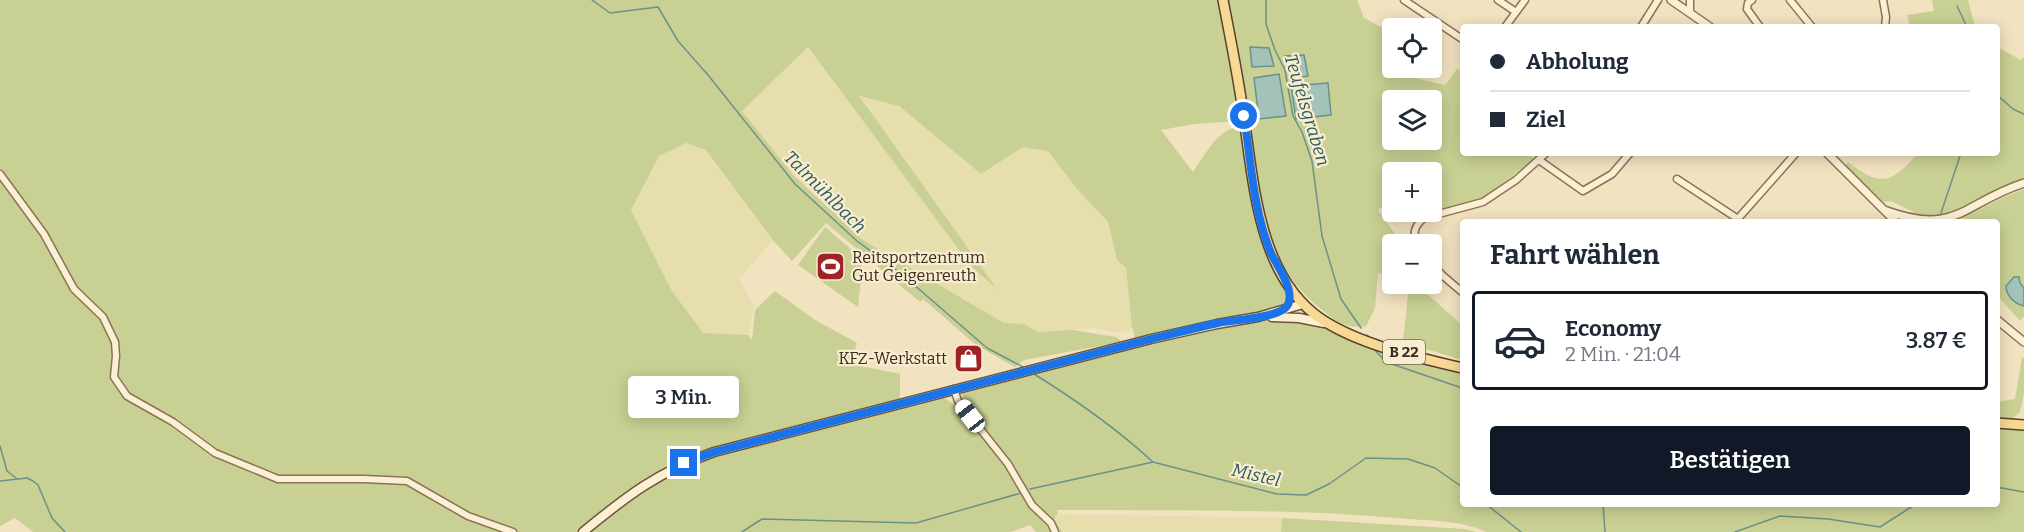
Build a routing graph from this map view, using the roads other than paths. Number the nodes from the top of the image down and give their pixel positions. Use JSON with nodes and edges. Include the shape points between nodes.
{"nodes":[{"id":1,"x":1224,"y":0,"type":"edge"},
{"id":2,"x":1404,"y":0,"type":"edge"},
{"id":3,"x":1498,"y":0,"type":"edge"},
{"id":4,"x":1525,"y":0,"type":"edge"},
{"id":5,"x":1658,"y":0,"type":"edge"},
{"id":6,"x":1671,"y":0,"type":"edge"},
{"id":7,"x":1690,"y":0,"type":"edge"},
{"id":8,"x":1790,"y":0,"type":"edge"},
{"id":9,"x":1883,"y":0,"type":"edge"},
{"id":10,"x":1749,"y":3,"type":"edge"},
{"id":11,"x":1516,"y":12,"type":"junction"},
{"id":12,"x":1690,"y":12,"type":"junction"},
{"id":13,"x":1507,"y":24,"type":"edge"},
{"id":14,"x":1643,"y":24,"type":"edge"},
{"id":15,"x":1706,"y":24,"type":"edge"},
{"id":16,"x":1758,"y":24,"type":"edge"},
{"id":17,"x":1810,"y":24,"type":"edge"},
{"id":18,"x":1885,"y":24,"type":"edge"},
{"id":19,"x":1460,"y":38,"type":"edge"},
{"id":20,"x":1543,"y":156,"type":"edge"},
{"id":21,"x":1627,"y":156,"type":"edge"},
{"id":22,"x":1793,"y":156,"type":"edge"},
{"id":23,"x":1830,"y":156,"type":"edge"},
{"id":24,"x":1539,"y":160,"type":"junction"},
{"id":25,"x":0,"y":174,"type":"edge"},
{"id":26,"x":1677,"y":179,"type":"dead end"},
{"id":27,"x":2024,"y":183,"type":"edge"},
{"id":28,"x":1884,"y":210,"type":"junction"},
{"id":29,"x":1735,"y":219,"type":"edge"},
{"id":30,"x":1737,"y":219,"type":"edge"},
{"id":31,"x":1893,"y":219,"type":"edge"},
{"id":32,"x":1910,"y":219,"type":"edge"},
{"id":33,"x":1942,"y":219,"type":"edge"},
{"id":34,"x":1414,"y":234,"type":"edge"},
{"id":35,"x":1442,"y":275,"type":"edge"},
{"id":36,"x":1287,"y":282,"type":"junction"},
{"id":37,"x":1460,"y":290,"type":"edge"},
{"id":38,"x":1304,"y":305,"type":"junction"},
{"id":39,"x":1284,"y":309,"type":"junction"},
{"id":40,"x":1258,"y":317,"type":"junction"},
{"id":41,"x":1290,"y":317,"type":"junction"},
{"id":42,"x":2000,"y":322,"type":"edge"},
{"id":43,"x":1330,"y":324,"type":"junction"},
{"id":44,"x":2024,"y":342,"type":"edge"},
{"id":45,"x":1460,"y":367,"type":"edge"},
{"id":46,"x":954,"y":390,"type":"junction"},
{"id":47,"x":2000,"y":423,"type":"edge"},
{"id":48,"x":2024,"y":425,"type":"edge"},
{"id":49,"x":513,"y":532,"type":"edge"},
{"id":50,"x":583,"y":532,"type":"edge"},
{"id":51,"x":1055,"y":532,"type":"edge"}],
"edges":[{"from":1,"to":36,"type":"main road","number":"B 22","via":[[1259,216],[1270,252]]},
{"from":2,"to":19,"type":"street"},
{"from":3,"to":11,"type":"street"},
{"from":4,"to":11,"type":"street"},
{"from":5,"to":14,"type":"street"},
{"from":6,"to":12,"type":"street"},
{"from":7,"to":12,"type":"street"},
{"from":8,"to":17,"type":"street"},
{"from":9,"to":18,"type":"street"},
{"from":10,"to":16,"type":"street","via":[[1750,15]]},
{"from":11,"to":13,"type":"street"},
{"from":12,"to":15,"type":"street"},
{"from":20,"to":24,"type":"street"},
{"from":21,"to":24,"type":"street","via":[[1612,174],[1582,191]]},
{"from":22,"to":30,"type":"street"},
{"from":23,"to":28,"type":"street"},
{"from":24,"to":34,"type":"street","via":[[1483,202],[1424,218],[1417,223]]},
{"from":25,"to":49,"type":"street","via":[[44,234],[74,289],[103,317],[115,342],[114,377],[127,396],[173,422],[214,453],[278,479],[407,481],[468,516]]},
{"from":26,"to":29,"type":"street"},
{"from":27,"to":33,"type":"street"},
{"from":28,"to":31,"type":"street"},
{"from":28,"to":32,"type":"street"},
{"from":35,"to":37,"type":"street"},
{"from":36,"to":38,"type":"main road","number":"B 22"},
{"from":36,"to":39,"type":"main road","via":[[1290,298]]},
{"from":38,"to":39,"type":"main road"},
{"from":38,"to":41,"type":"main road"},
{"from":38,"to":43,"type":"main road","number":"B 22"},
{"from":39,"to":40,"type":"main road"},
{"from":40,"to":41,"type":"main road"},
{"from":40,"to":46,"type":"main road"},
{"from":41,"to":43,"type":"main road"},
{"from":42,"to":44,"type":"street"},
{"from":43,"to":45,"type":"main road","number":"B 22","via":[[1377,344]]},
{"from":46,"to":50,"type":"main road","via":[[684,463],[643,484]]},
{"from":46,"to":51,"type":"street","via":[[958,401]]},
{"from":47,"to":48,"type":"main road"}]}
